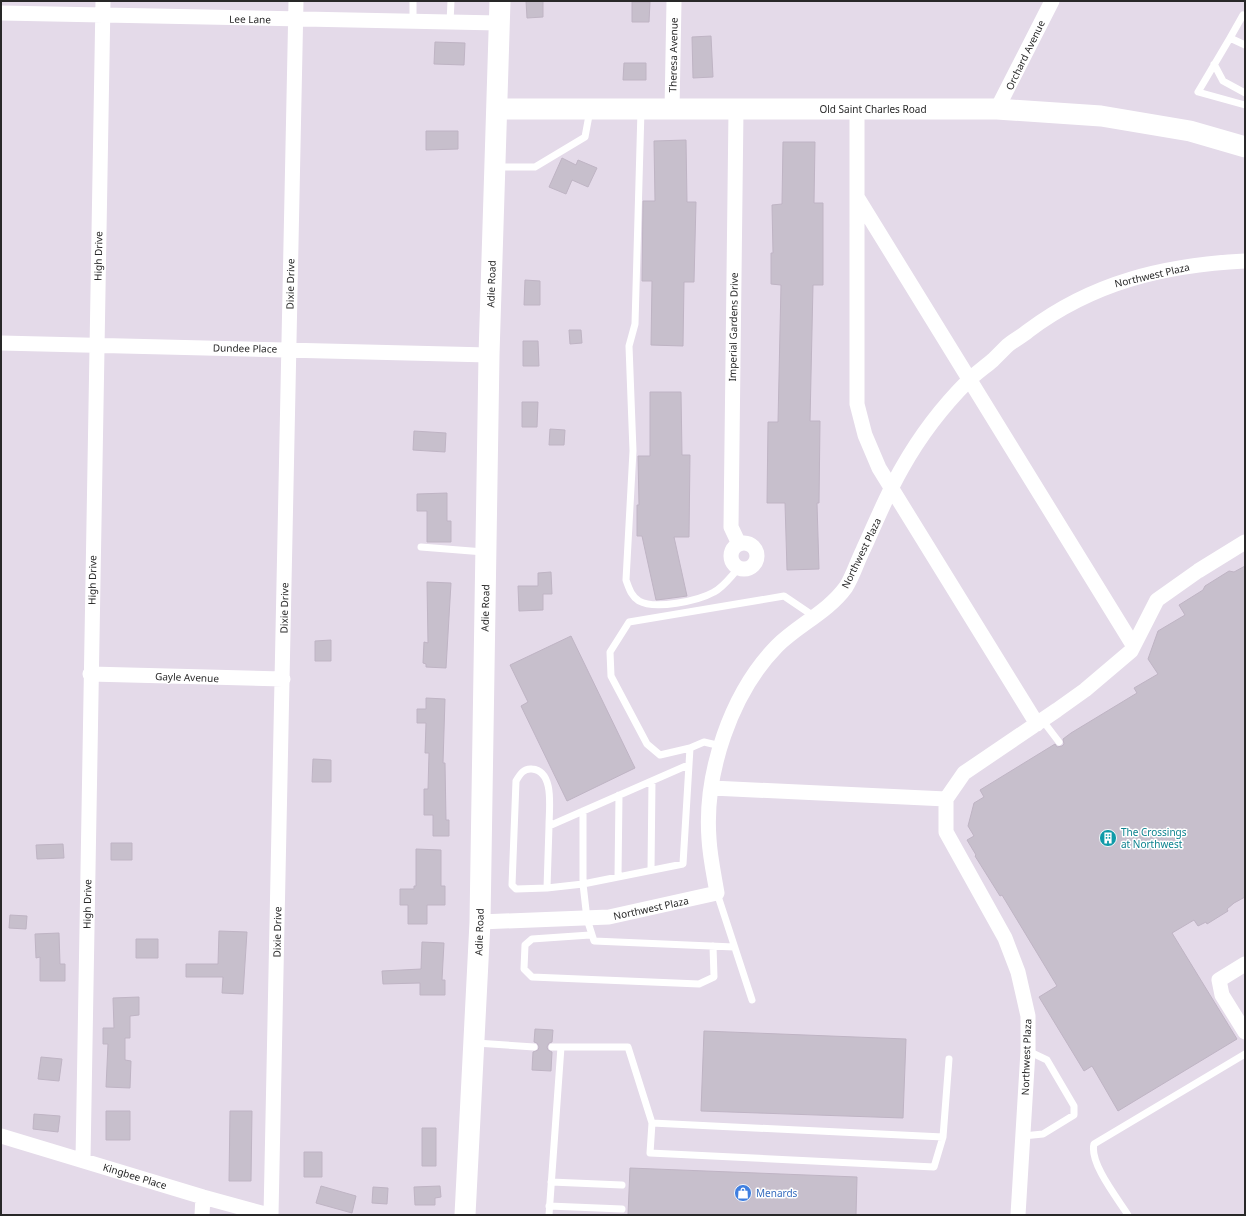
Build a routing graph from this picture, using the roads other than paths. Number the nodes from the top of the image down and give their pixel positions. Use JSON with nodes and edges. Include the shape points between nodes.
{"nodes":[{"id":1,"x":296,"y":1,"type":"edge"},
{"id":2,"x":413,"y":1,"type":"edge"},
{"id":3,"x":451,"y":1,"type":"edge"},
{"id":4,"x":500,"y":1,"type":"edge"},
{"id":5,"x":674,"y":1,"type":"edge"},
{"id":6,"x":1052,"y":1,"type":"edge"},
{"id":7,"x":102,"y":8,"type":"edge"},
{"id":8,"x":1,"y":13,"type":"edge"},
{"id":9,"x":1245,"y":16,"type":"edge"},
{"id":10,"x":295,"y":20,"type":"junction"},
{"id":11,"x":412,"y":22,"type":"junction"},
{"id":12,"x":450,"y":22,"type":"junction"},
{"id":13,"x":499,"y":23,"type":"junction"},
{"id":14,"x":1230,"y":38,"type":"junction"},
{"id":15,"x":1245,"y":45,"type":"edge"},
{"id":16,"x":1214,"y":64,"type":"junction"},
{"id":17,"x":1245,"y":93,"type":"edge"},
{"id":18,"x":1245,"y":105,"type":"edge"},
{"id":19,"x":497,"y":109,"type":"junction"},
{"id":20,"x":590,"y":109,"type":"junction"},
{"id":21,"x":857,"y":109,"type":"junction"},
{"id":22,"x":997,"y":109,"type":"junction"},
{"id":23,"x":641,"y":110,"type":"junction"},
{"id":24,"x":672,"y":110,"type":"junction"},
{"id":25,"x":736,"y":110,"type":"junction"},
{"id":26,"x":1245,"y":147,"type":"edge"},
{"id":27,"x":495,"y":167,"type":"junction"},
{"id":28,"x":857,"y":197,"type":"junction"},
{"id":29,"x":1245,"y":261,"type":"edge"},
{"id":30,"x":1,"y":342,"type":"edge"},
{"id":31,"x":96,"y":345,"type":"junction"},
{"id":32,"x":289,"y":349,"type":"junction"},
{"id":33,"x":489,"y":355,"type":"junction"},
{"id":34,"x":969,"y":380,"type":"junction"},
{"id":35,"x":892,"y":488,"type":"junction"},
{"id":36,"x":1245,"y":542,"type":"edge"},
{"id":37,"x":739,"y":544,"type":"junction"},
{"id":38,"x":421,"y":547,"type":"dead end"},
{"id":39,"x":486,"y":552,"type":"junction"},
{"id":40,"x":739,"y":568,"type":"junction"},
{"id":41,"x":815,"y":617,"type":"junction"},
{"id":42,"x":1133,"y":645,"type":"junction"},
{"id":43,"x":90,"y":674,"type":"junction"},
{"id":44,"x":283,"y":679,"type":"junction"},
{"id":45,"x":1040,"y":722,"type":"junction"},
{"id":46,"x":1059,"y":742,"type":"dead end"},
{"id":47,"x":721,"y":746,"type":"junction"},
{"id":48,"x":690,"y":748,"type":"junction"},
{"id":49,"x":688,"y":765,"type":"junction"},
{"id":50,"x":652,"y":781,"type":"junction"},
{"id":51,"x":712,"y":788,"type":"junction"},
{"id":52,"x":619,"y":795,"type":"junction"},
{"id":53,"x":946,"y":799,"type":"junction"},
{"id":54,"x":584,"y":811,"type":"junction"},
{"id":55,"x":549,"y":826,"type":"junction"},
{"id":56,"x":651,"y":870,"type":"junction"},
{"id":57,"x":618,"y":877,"type":"junction"},
{"id":58,"x":583,"y":884,"type":"junction"},
{"id":59,"x":547,"y":888,"type":"junction"},
{"id":60,"x":717,"y":893,"type":"junction"},
{"id":61,"x":587,"y":919,"type":"junction"},
{"id":62,"x":480,"y":922,"type":"junction"},
{"id":63,"x":590,"y":935,"type":"junction"},
{"id":64,"x":713,"y":946,"type":"junction"},
{"id":65,"x":734,"y":947,"type":"junction"},
{"id":66,"x":1245,"y":964,"type":"edge"},
{"id":67,"x":752,"y":1000,"type":"dead end"},
{"id":68,"x":1245,"y":1032,"type":"edge"},
{"id":69,"x":474,"y":1043,"type":"junction"},
{"id":70,"x":534,"y":1047,"type":"dead end"},
{"id":71,"x":552,"y":1047,"type":"dead end"},
{"id":72,"x":561,"y":1047,"type":"junction"},
{"id":73,"x":1028,"y":1051,"type":"junction"},
{"id":74,"x":1245,"y":1054,"type":"edge"},
{"id":75,"x":949,"y":1059,"type":"dead end"},
{"id":76,"x":652,"y":1123,"type":"junction"},
{"id":77,"x":1,"y":1136,"type":"edge"},
{"id":78,"x":1023,"y":1136,"type":"junction"},
{"id":79,"x":943,"y":1137,"type":"junction"},
{"id":80,"x":83,"y":1160,"type":"junction"},
{"id":81,"x":551,"y":1182,"type":"junction"},
{"id":82,"x":622,"y":1185,"type":"dead end"},
{"id":83,"x":203,"y":1197,"type":"junction"},
{"id":84,"x":549,"y":1206,"type":"junction"},
{"id":85,"x":622,"y":1209,"type":"dead end"},
{"id":86,"x":202,"y":1215,"type":"edge"},
{"id":87,"x":270,"y":1215,"type":"edge"},
{"id":88,"x":465,"y":1215,"type":"edge"},
{"id":89,"x":549,"y":1215,"type":"edge"},
{"id":90,"x":1018,"y":1215,"type":"edge"},
{"id":91,"x":1128,"y":1215,"type":"edge"}],
"edges":[{"from":1,"to":10,"type":"street","name":"Dixie Drive"},
{"from":2,"to":11,"type":"lane"},
{"from":3,"to":12,"type":"lane"},
{"from":4,"to":13,"type":"street","name":"Adie Road"},
{"from":5,"to":24,"type":"street","name":"Theresa Avenue"},
{"from":6,"to":22,"type":"street","name":"Orchard Avenue"},
{"from":7,"to":8,"type":"street","name":"Lee Lane"},
{"from":7,"to":10,"type":"street","name":"Lee Lane"},
{"from":7,"to":31,"type":"street","name":"High Drive"},
{"from":9,"to":14,"type":"lane","via":[[1243,15]]},
{"from":10,"to":11,"type":"street","name":"Lee Lane"},
{"from":10,"to":32,"type":"street","name":"Dixie Drive"},
{"from":11,"to":12,"type":"street","name":"Lee Lane"},
{"from":12,"to":13,"type":"street","name":"Lee Lane"},
{"from":13,"to":19,"type":"street","name":"Adie Road"},
{"from":14,"to":15,"type":"lane"},
{"from":14,"to":16,"type":"lane"},
{"from":16,"to":17,"type":"lane","via":[[1223,81]]},
{"from":16,"to":18,"type":"lane","via":[[1198,92]]},
{"from":19,"to":20,"type":"street","name":"Old Saint Charles Road"},
{"from":19,"to":27,"type":"street","name":"Adie Road"},
{"from":20,"to":23,"type":"street","name":"Old Saint Charles Road"},
{"from":20,"to":27,"type":"lane","via":[[586,137],[535,167]]},
{"from":21,"to":22,"type":"street","name":"Old Saint Charles Road"},
{"from":21,"to":25,"type":"street","name":"Old Saint Charles Road"},
{"from":21,"to":28,"type":"street"},
{"from":22,"to":26,"type":"street","name":"Old Saint Charles Road","via":[[1108,117],[1190,131]]},
{"from":23,"to":24,"type":"street","name":"Old Saint Charles Road"},
{"from":23,"to":40,"type":"lane","via":[[635,324],[629,346],[633,450],[626,580],[632,595],[639,601],[662,605],[714,593]]},
{"from":24,"to":25,"type":"street","name":"Old Saint Charles Road"},
{"from":25,"to":37,"type":"street","name":"Imperial Gardens Drive","via":[[731,527]]},
{"from":27,"to":33,"type":"street","name":"Adie Road"},
{"from":28,"to":34,"type":"street"},
{"from":28,"to":35,"type":"street","via":[[857,404],[865,436],[879,468]]},
{"from":29,"to":34,"type":"street","name":"Northwest Plaza","via":[[1176,268],[1118,282],[1104,288],[1047,316],[1007,346]]},
{"from":30,"to":31,"type":"street","name":"Dundee Place"},
{"from":31,"to":32,"type":"street","name":"Dundee Place"},
{"from":31,"to":43,"type":"street","name":"High Drive"},
{"from":32,"to":33,"type":"street","name":"Dundee Place"},
{"from":32,"to":44,"type":"street","name":"Dixie Drive"},
{"from":33,"to":39,"type":"street","name":"Adie Road"},
{"from":34,"to":35,"type":"street","name":"Northwest Plaza","via":[[926,432],[902,467]]},
{"from":34,"to":42,"type":"street"},
{"from":35,"to":41,"type":"street","name":"Northwest Plaza","via":[[850,581],[838,597]]},
{"from":35,"to":45,"type":"street"},
{"from":36,"to":42,"type":"street","via":[[1157,600]]},
{"from":37,"to":40,"type":"street","via":[[732,549],[731,558]]},
{"from":37,"to":40,"type":"street","via":[[751,545],[757,555],[752,567]]},
{"from":38,"to":39,"type":"lane"},
{"from":39,"to":62,"type":"street","name":"Adie Road"},
{"from":41,"to":47,"type":"street","name":"Northwest Plaza","via":[[788,636],[761,665],[741,696]]},
{"from":41,"to":48,"type":"lane","via":[[784,596],[629,622],[610,652],[610,676],[647,744],[660,755]]},
{"from":42,"to":45,"type":"street","via":[[1131,650],[1090,686]]},
{"from":43,"to":44,"type":"street","name":"Gayle Avenue"},
{"from":43,"to":80,"type":"street","name":"High Drive"},
{"from":44,"to":87,"type":"street","name":"Dixie Drive"},
{"from":45,"to":46,"type":"lane"},
{"from":45,"to":53,"type":"street","via":[[964,773]]},
{"from":47,"to":48,"type":"lane","via":[[704,742]]},
{"from":47,"to":51,"type":"street","name":"Northwest Plaza"},
{"from":48,"to":49,"type":"lane"},
{"from":49,"to":50,"type":"lane"},
{"from":49,"to":56,"type":"lane","via":[[683,864]]},
{"from":50,"to":52,"type":"lane"},
{"from":50,"to":56,"type":"lane"},
{"from":51,"to":53,"type":"street"},
{"from":51,"to":60,"type":"street","name":"Northwest Plaza","via":[[709,838]]},
{"from":52,"to":54,"type":"lane"},
{"from":52,"to":57,"type":"lane"},
{"from":53,"to":73,"type":"street","name":"Northwest Plaza","via":[[946,832],[1000,926],[1012,955],[1028,1016]]},
{"from":54,"to":55,"type":"lane"},
{"from":54,"to":58,"type":"lane"},
{"from":55,"to":59,"type":"lane"},
{"from":55,"to":59,"type":"lane","via":[[549,791],[545,776],[539,770],[530,768],[520,773],[516,781],[512,885],[516,889]]},
{"from":56,"to":57,"type":"lane"},
{"from":57,"to":58,"type":"lane"},
{"from":58,"to":59,"type":"lane"},
{"from":58,"to":61,"type":"lane"},
{"from":60,"to":61,"type":"street","name":"Northwest Plaza","via":[[628,914]]},
{"from":60,"to":65,"type":"lane"},
{"from":61,"to":62,"type":"street","name":"Northwest Plaza"},
{"from":61,"to":63,"type":"lane"},
{"from":62,"to":69,"type":"street","name":"Adie Road"},
{"from":63,"to":64,"type":"lane","via":[[594,941]]},
{"from":63,"to":64,"type":"lane","via":[[532,940],[525,945],[524,969],[532,977],[699,984],[714,977]]},
{"from":64,"to":65,"type":"lane"},
{"from":65,"to":67,"type":"lane"},
{"from":66,"to":68,"type":"street","via":[[1219,980],[1222,995]]},
{"from":69,"to":70,"type":"lane"},
{"from":69,"to":88,"type":"street","name":"Adie Road"},
{"from":71,"to":72,"type":"lane"},
{"from":72,"to":76,"type":"lane","via":[[628,1047]]},
{"from":72,"to":81,"type":"lane"},
{"from":73,"to":78,"type":"street","name":"Northwest Plaza"},
{"from":73,"to":78,"type":"lane","via":[[1047,1060],[1074,1106],[1074,1115],[1043,1134]]},
{"from":74,"to":91,"type":"lane","via":[[1094,1144],[1097,1166]]},
{"from":75,"to":79,"type":"lane"},
{"from":76,"to":79,"type":"lane"},
{"from":76,"to":79,"type":"lane","via":[[650,1153],[934,1167]]},
{"from":77,"to":80,"type":"street","name":"Kingbee Place"},
{"from":78,"to":90,"type":"street","name":"Northwest Plaza"},
{"from":80,"to":83,"type":"street","name":"Kingbee Place"},
{"from":81,"to":82,"type":"lane"},
{"from":81,"to":84,"type":"lane"},
{"from":83,"to":86,"type":"street"},
{"from":83,"to":87,"type":"street","name":"Kingbee Place"},
{"from":84,"to":85,"type":"lane"},
{"from":84,"to":89,"type":"lane"}]}
